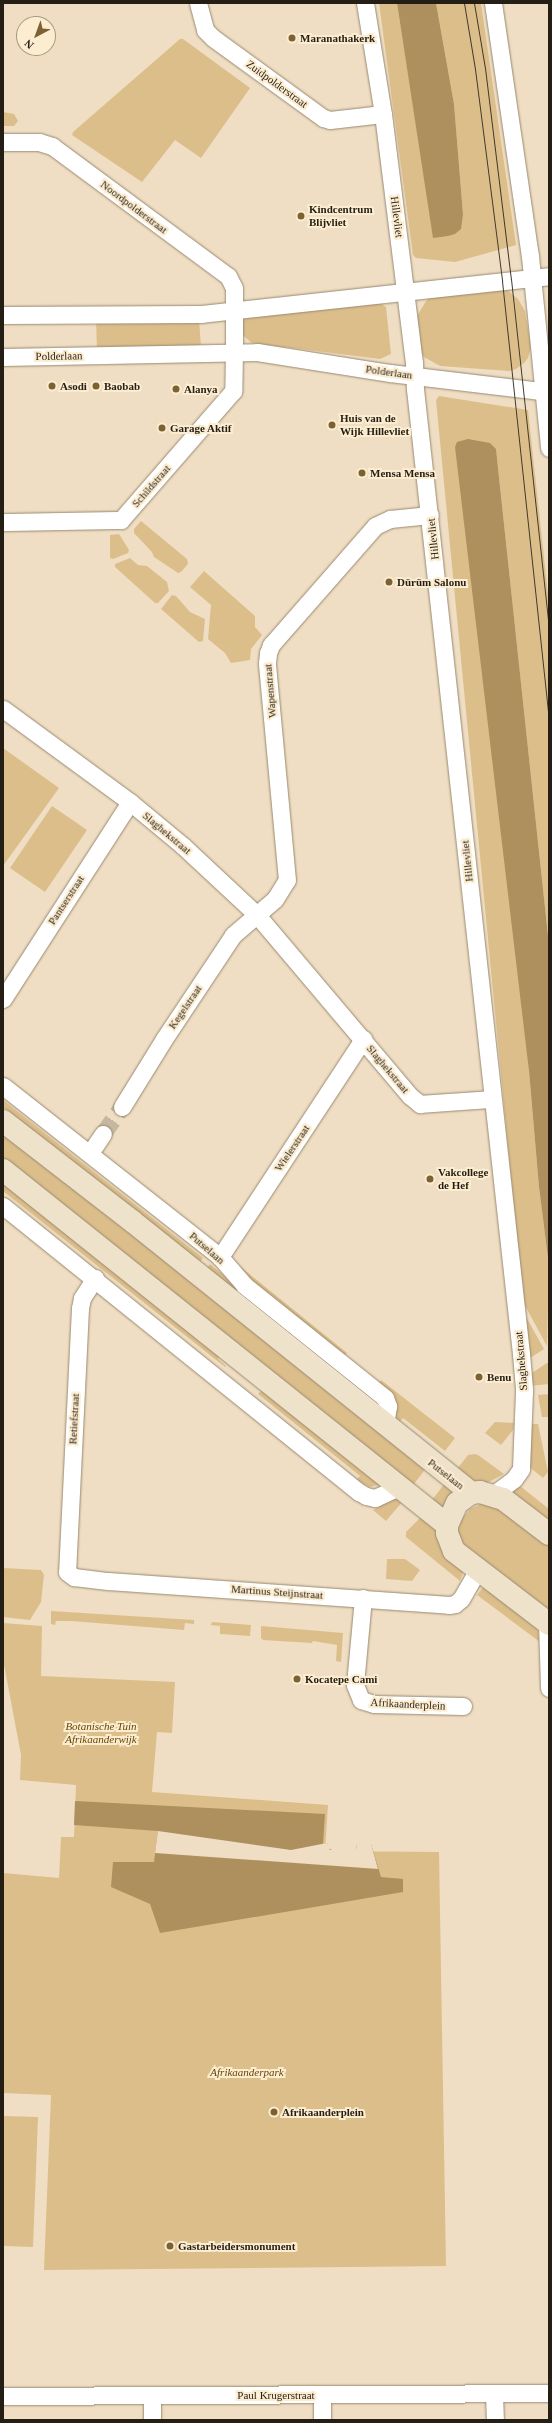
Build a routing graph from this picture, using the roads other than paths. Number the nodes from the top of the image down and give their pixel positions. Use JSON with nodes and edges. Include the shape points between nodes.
{"nodes":[{"id":1,"x":198,"y":3,"type":"edge"},
{"id":2,"x":365,"y":3,"type":"edge"},
{"id":3,"x":493,"y":3,"type":"edge"},
{"id":4,"x":383,"y":114,"type":"junction"},
{"id":5,"x":3,"y":142,"type":"edge"},
{"id":6,"x":541,"y":277,"type":"edge"},
{"id":7,"x":406,"y":292,"type":"junction"},
{"id":8,"x":234,"y":310,"type":"junction"},
{"id":9,"x":3,"y":315,"type":"edge"},
{"id":10,"x":234,"y":352,"type":"junction"},
{"id":11,"x":3,"y":357,"type":"edge"},
{"id":12,"x":415,"y":376,"type":"junction"},
{"id":13,"x":547,"y":392,"type":"edge"},
{"id":14,"x":549,"y":448,"type":"edge"},
{"id":15,"x":430,"y":515,"type":"junction"},
{"id":16,"x":3,"y":522,"type":"edge"},
{"id":17,"x":4,"y":710,"type":"edge"},
{"id":18,"x":130,"y":802,"type":"junction"},
{"id":19,"x":257,"y":915,"type":"junction"},
{"id":20,"x":3,"y":999,"type":"edge"},
{"id":21,"x":363,"y":1039,"type":"junction"},
{"id":22,"x":3,"y":1086,"type":"edge"},
{"id":23,"x":492,"y":1099,"type":"junction"},
{"id":24,"x":122,"y":1107,"type":"tunnel mouth"},
{"id":25,"x":3,"y":1121,"type":"edge"},
{"id":26,"x":103,"y":1134,"type":"tunnel mouth"},
{"id":27,"x":90,"y":1153,"type":"junction"},
{"id":28,"x":3,"y":1170,"type":"edge"},
{"id":29,"x":3,"y":1206,"type":"edge"},
{"id":30,"x":220,"y":1257,"type":"junction"},
{"id":31,"x":94,"y":1278,"type":"junction"},
{"id":32,"x":385,"y":1424,"type":"junction"},
{"id":33,"x":399,"y":1487,"type":"junction"},
{"id":34,"x":470,"y":1493,"type":"junction"},
{"id":35,"x":494,"y":1494,"type":"junction"},
{"id":36,"x":447,"y":1525,"type":"junction"},
{"id":37,"x":549,"y":1534,"type":"edge"},
{"id":38,"x":66,"y":1565,"type":"joint"},
{"id":39,"x":478,"y":1569,"type":"junction"},
{"id":40,"x":363,"y":1598,"type":"junction"},
{"id":41,"x":548,"y":1623,"type":"edge"},
{"id":42,"x":549,"y":1688,"type":"edge"},
{"id":43,"x":463,"y":1706,"type":"dead end"},
{"id":44,"x":549,"y":2393,"type":"edge"},
{"id":45,"x":494,"y":2394,"type":"junction"},
{"id":46,"x":322,"y":2395,"type":"junction"},
{"id":47,"x":3,"y":2396,"type":"edge"},
{"id":48,"x":152,"y":2396,"type":"junction"},
{"id":49,"x":152,"y":2420,"type":"edge"},
{"id":50,"x":322,"y":2420,"type":"edge"},
{"id":51,"x":495,"y":2420,"type":"edge"}],
"edges":[{"from":1,"to":4,"type":"street","name":"Zuidpolderstraat","via":[[205,30],[213,38],[323,118],[330,120]]},
{"from":2,"to":4,"type":"street","name":"Hillevliet"},
{"from":3,"to":6,"type":"street"},
{"from":4,"to":7,"type":"street","name":"Hillevliet"},
{"from":5,"to":8,"type":"street","name":"Noordpolderstraat","via":[[39,142],[52,146],[228,276],[234,288]]},
{"from":6,"to":7,"type":"street"},
{"from":6,"to":13,"type":"street"},
{"from":7,"to":8,"type":"street"},
{"from":7,"to":12,"type":"street","name":"Hillevliet"},
{"from":8,"to":9,"type":"street","via":[[201,314]]},
{"from":8,"to":10,"type":"street"},
{"from":10,"to":11,"type":"street","name":"Polderlaan"},
{"from":10,"to":12,"type":"street","name":"Polderlaan","via":[[256,352]]},
{"from":10,"to":16,"type":"street","name":"Schildstraat","via":[[233,391],[121,520]]},
{"from":12,"to":13,"type":"street","name":"Polderlaan"},
{"from":12,"to":15,"type":"street","name":"Hillevliet"},
{"from":13,"to":14,"type":"street"},
{"from":15,"to":19,"type":"street","name":"Wapenstraat","via":[[390,518],[375,526],[271,645],[268,653],[288,877],[279,894]]},
{"from":15,"to":23,"type":"street","name":"Hillevliet"},
{"from":17,"to":18,"type":"street","name":"Slaghekstraat"},
{"from":18,"to":19,"type":"street","name":"Slaghekstraat","via":[[183,846]]},
{"from":18,"to":20,"type":"street","name":"Pantserstraat"},
{"from":19,"to":21,"type":"street","name":"Slaghekstraat"},
{"from":19,"to":24,"type":"street","name":"Kegelstraat","via":[[233,935]]},
{"from":21,"to":23,"type":"street","name":"Slaghekstraat","via":[[420,1104]]},
{"from":21,"to":30,"type":"street","name":"Wielerstraat"},
{"from":22,"to":27,"type":"street","name":"Putselaan"},
{"from":23,"to":35,"type":"street","name":"Slaghekstraat","via":[[524,1391],[521,1469],[514,1479]]},
{"from":25,"to":32,"type":"main road","name":"Putselaan"},
{"from":26,"to":27,"type":"street"},
{"from":27,"to":30,"type":"street","name":"Putselaan"},
{"from":28,"to":33,"type":"main road"},
{"from":29,"to":31,"type":"street"},
{"from":30,"to":32,"type":"street","name":"Putselaan","via":[[244,1285],[385,1398],[388,1406]]},
{"from":31,"to":33,"type":"street","via":[[359,1492],[375,1498]]},
{"from":31,"to":38,"type":"street","name":"Retiefstraat","via":[[82,1298],[80,1308]]},
{"from":32,"to":34,"type":"main road","name":"Putselaan"},
{"from":33,"to":36,"type":"main road"},
{"from":34,"to":35,"type":"main road"},
{"from":34,"to":36,"type":"main road","via":[[457,1503]]},
{"from":35,"to":37,"type":"main road"},
{"from":36,"to":39,"type":"main road","via":[[446,1533],[454,1552]]},
{"from":38,"to":40,"type":"street","name":"Martinus Steijnstraat","via":[[67,1572],[74,1577],[108,1581]]},
{"from":39,"to":40,"type":"street","name":"Martinus Steijnstraat","via":[[458,1602],[449,1605]]},
{"from":39,"to":41,"type":"main road"},
{"from":40,"to":43,"type":"street","name":"Afrikaanderplein","via":[[355,1685],[361,1700],[374,1704]]},
{"from":41,"to":42,"type":"street"},
{"from":44,"to":45,"type":"street","name":"Paul Krugerstraat"},
{"from":45,"to":46,"type":"street","name":"Paul Krugerstraat"},
{"from":45,"to":51,"type":"street"},
{"from":46,"to":48,"type":"street","name":"Paul Krugerstraat"},
{"from":46,"to":50,"type":"street"},
{"from":47,"to":48,"type":"street","name":"Paul Krugerstraat"},
{"from":48,"to":49,"type":"street"}]}
